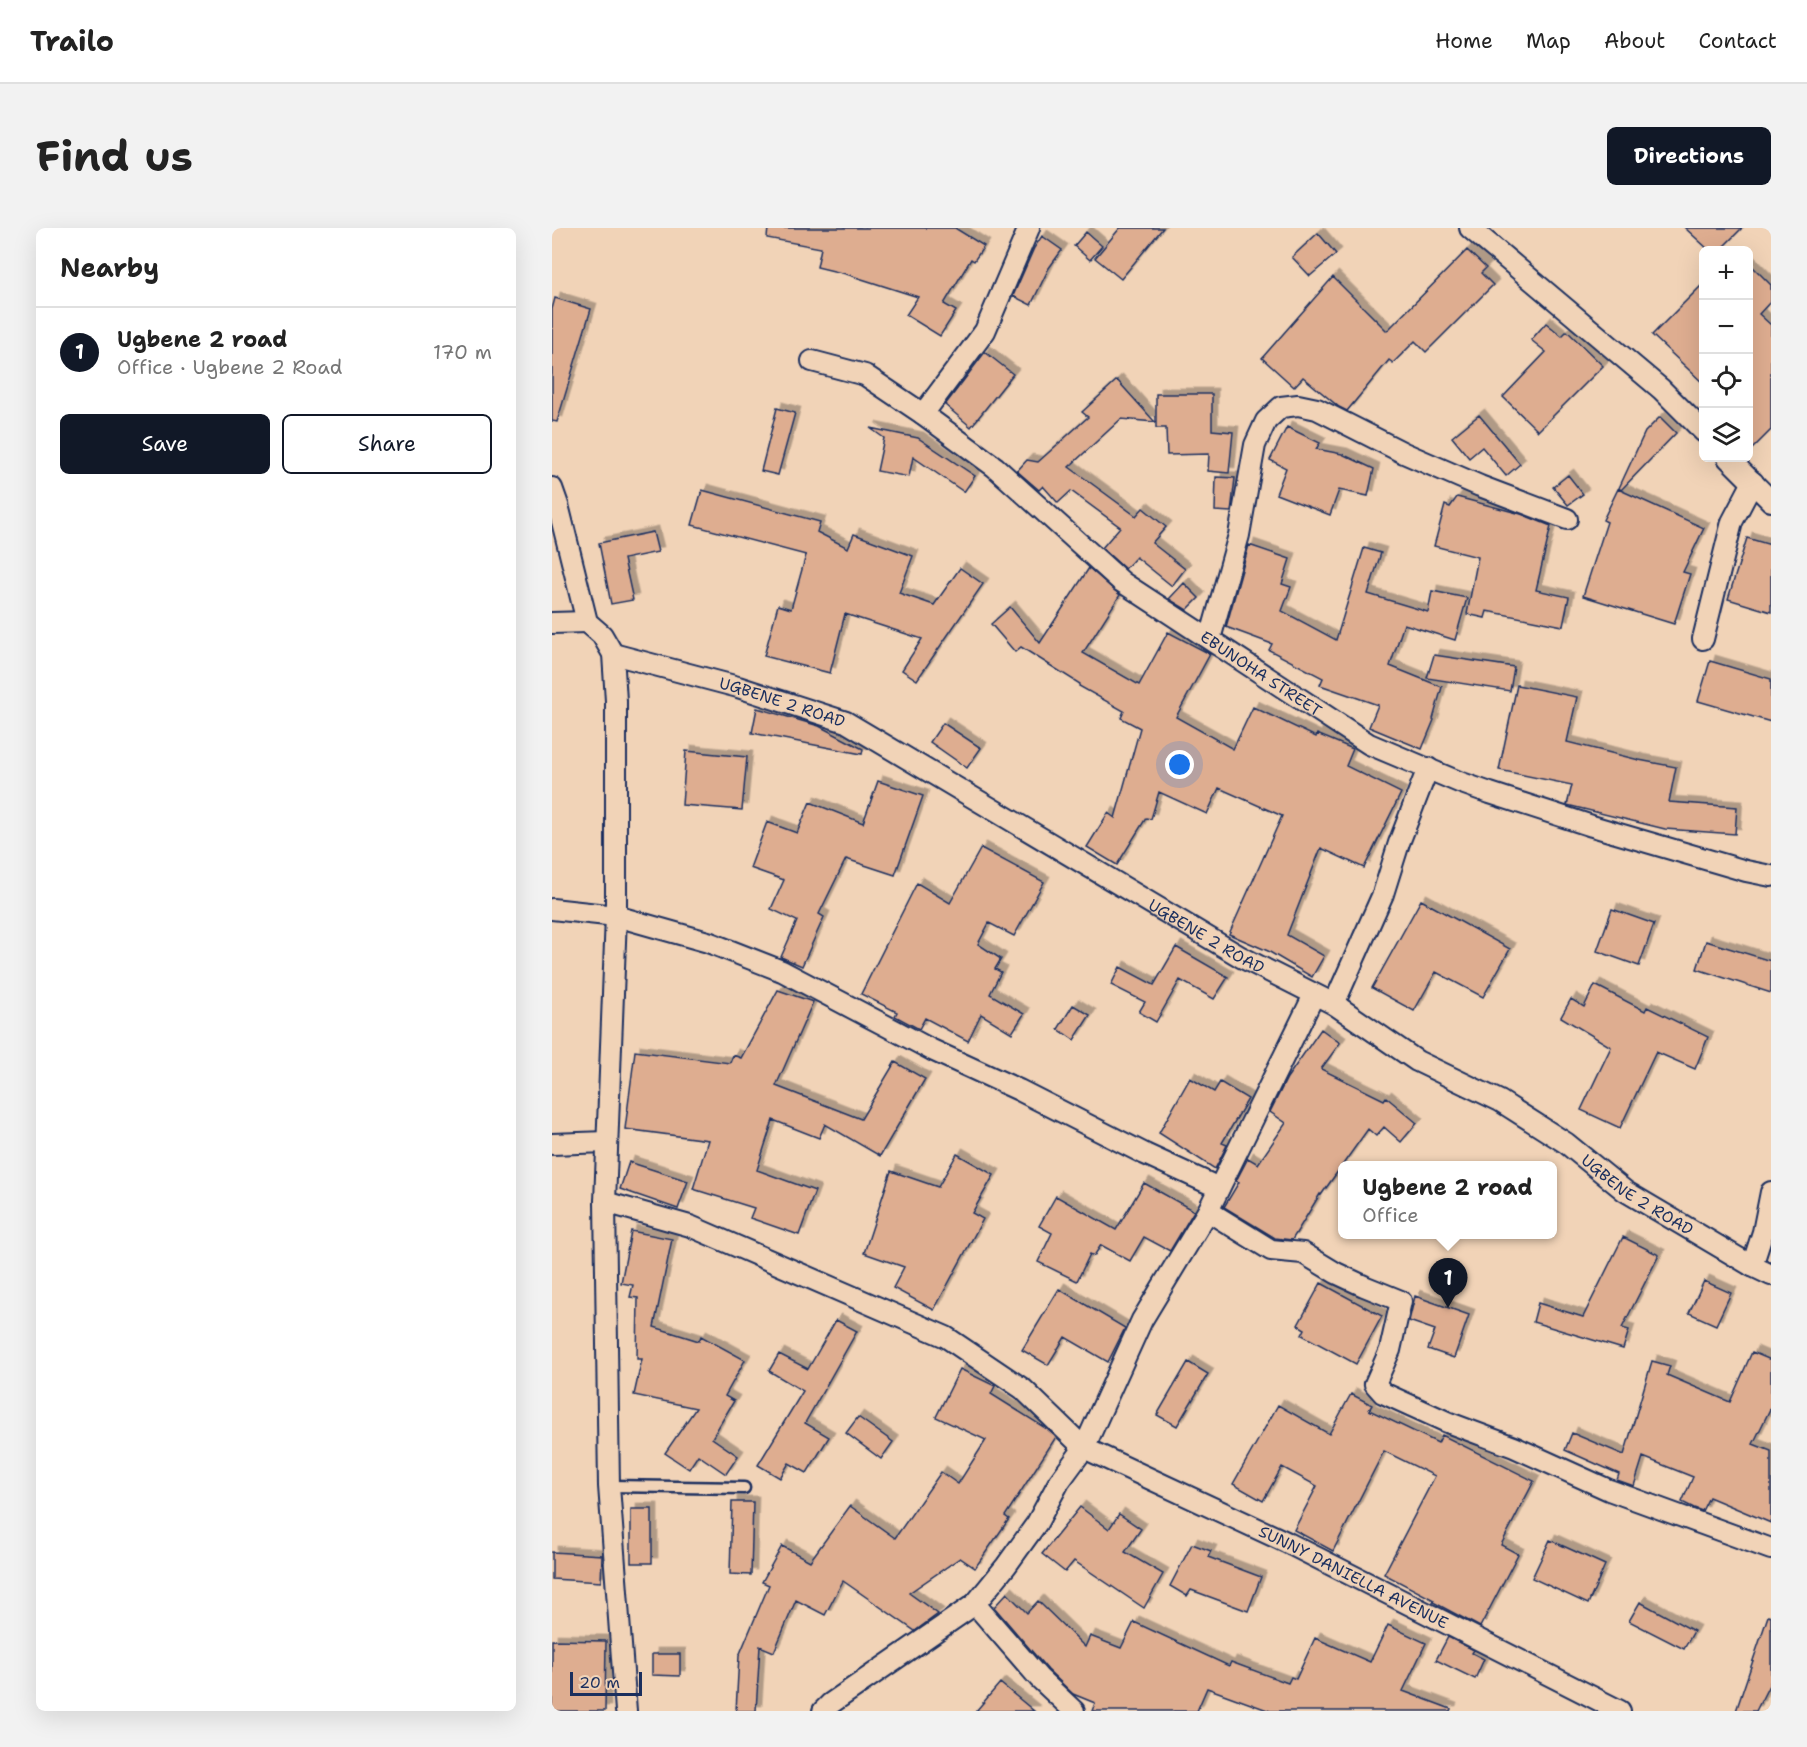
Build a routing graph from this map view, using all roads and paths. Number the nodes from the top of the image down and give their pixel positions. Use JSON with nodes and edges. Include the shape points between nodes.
{"nodes":[{"id":1,"x":1029,"y":228,"type":"edge"},
{"id":2,"x":1470,"y":228,"type":"edge"},
{"id":3,"x":812,"y":361,"type":"dead end"},
{"id":4,"x":923,"y":414,"type":"junction"},
{"id":5,"x":1699,"y":427,"type":"edge"},
{"id":6,"x":1732,"y":462,"type":"edge"},
{"id":7,"x":1753,"y":482,"type":"junction"},
{"id":8,"x":552,"y":488,"type":"edge"},
{"id":9,"x":1771,"y":501,"type":"edge"},
{"id":10,"x":1567,"y":519,"type":"dead end"},
{"id":11,"x":587,"y":622,"type":"junction"},
{"id":12,"x":552,"y":623,"type":"edge"},
{"id":13,"x":1210,"y":639,"type":"junction"},
{"id":14,"x":1703,"y":639,"type":"dead end"},
{"id":15,"x":613,"y":654,"type":"junction"},
{"id":16,"x":1428,"y":768,"type":"junction"},
{"id":17,"x":1771,"y":876,"type":"edge"},
{"id":18,"x":552,"y":909,"type":"edge"},
{"id":19,"x":616,"y":916,"type":"junction"},
{"id":20,"x":1314,"y":995,"type":"junction"},
{"id":21,"x":1334,"y":1004,"type":"junction"},
{"id":22,"x":606,"y":1142,"type":"junction"},
{"id":23,"x":552,"y":1144,"type":"edge"},
{"id":24,"x":1219,"y":1188,"type":"junction"},
{"id":25,"x":1771,"y":1192,"type":"edge"},
{"id":26,"x":605,"y":1202,"type":"junction"},
{"id":27,"x":1208,"y":1212,"type":"junction"},
{"id":28,"x":1752,"y":1266,"type":"junction"},
{"id":29,"x":1771,"y":1275,"type":"edge"},
{"id":30,"x":1084,"y":1448,"type":"junction"},
{"id":31,"x":609,"y":1486,"type":"junction"},
{"id":32,"x":744,"y":1488,"type":"dead end"},
{"id":33,"x":1771,"y":1548,"type":"edge"},
{"id":34,"x":975,"y":1604,"type":"junction"},
{"id":35,"x":626,"y":1711,"type":"edge"},
{"id":36,"x":823,"y":1711,"type":"edge"},
{"id":37,"x":1074,"y":1711,"type":"edge"},
{"id":38,"x":1620,"y":1711,"type":"edge"}],
"edges":[{"from":1,"to":4,"type":"street","via":[[985,331]]},
{"from":2,"to":5,"type":"street","via":[[1661,389]]},
{"from":3,"to":4,"type":"street","name":"EBUNOHA STREET","via":[[865,375]]},
{"from":4,"to":13,"type":"street","name":"EBUNOHA STREET","via":[[995,467],[1122,582]]},
{"from":6,"to":7,"type":"street"},
{"from":7,"to":9,"type":"street"},
{"from":7,"to":14,"type":"street","via":[[1732,522]]},
{"from":8,"to":11,"type":"street"},
{"from":10,"to":13,"type":"street","via":[[1404,453],[1317,409],[1281,407],[1266,421],[1256,445],[1239,536]]},
{"from":11,"to":12,"type":"street"},
{"from":11,"to":15,"type":"street","via":[[602,635]]},
{"from":13,"to":16,"type":"street","name":"EBUNOHA STREET","via":[[1369,744]]},
{"from":15,"to":19,"type":"street"},
{"from":15,"to":20,"type":"street","name":"UGBENE 2 ROAD","via":[[738,687],[846,722],[1241,957]]},
{"from":16,"to":17,"type":"street","name":"EBUNOHA STREET","via":[[1592,826]]},
{"from":16,"to":21,"type":"street","via":[[1383,894]]},
{"from":18,"to":19,"type":"street"},
{"from":19,"to":22,"type":"street"},
{"from":19,"to":24,"type":"street","via":[[708,942],[782,971],[932,1050]]},
{"from":20,"to":21,"type":"street","name":"UGBENE 2 ROAD"},
{"from":20,"to":24,"type":"street"},
{"from":21,"to":28,"type":"street","name":"UGBENE 2 ROAD","via":[[1417,1061],[1500,1101],[1566,1143],[1625,1191]]},
{"from":22,"to":23,"type":"street"},
{"from":22,"to":26,"type":"street"},
{"from":24,"to":27,"type":"street"},
{"from":25,"to":28,"type":"street"},
{"from":26,"to":30,"type":"street","name":"SUNNY DANIELLA AVENUE","via":[[690,1227],[946,1337],[1023,1389]]},
{"from":26,"to":31,"type":"street"},
{"from":27,"to":30,"type":"street","via":[[1142,1320]]},
{"from":27,"to":33,"type":"street","via":[[1271,1250],[1303,1252],[1336,1273],[1401,1301],[1390,1350],[1375,1384],[1383,1393],[1609,1490]]},
{"from":28,"to":29,"type":"street","name":"UGBENE 2 ROAD"},
{"from":30,"to":34,"type":"street","via":[[1059,1482],[1037,1523]]},
{"from":30,"to":38,"type":"street","name":"SUNNY DANIELLA AVENUE","via":[[1286,1542]]},
{"from":31,"to":32,"type":"lane"},
{"from":31,"to":35,"type":"street"},
{"from":34,"to":36,"type":"street"},
{"from":34,"to":37,"type":"street","via":[[1039,1678]]}]}
